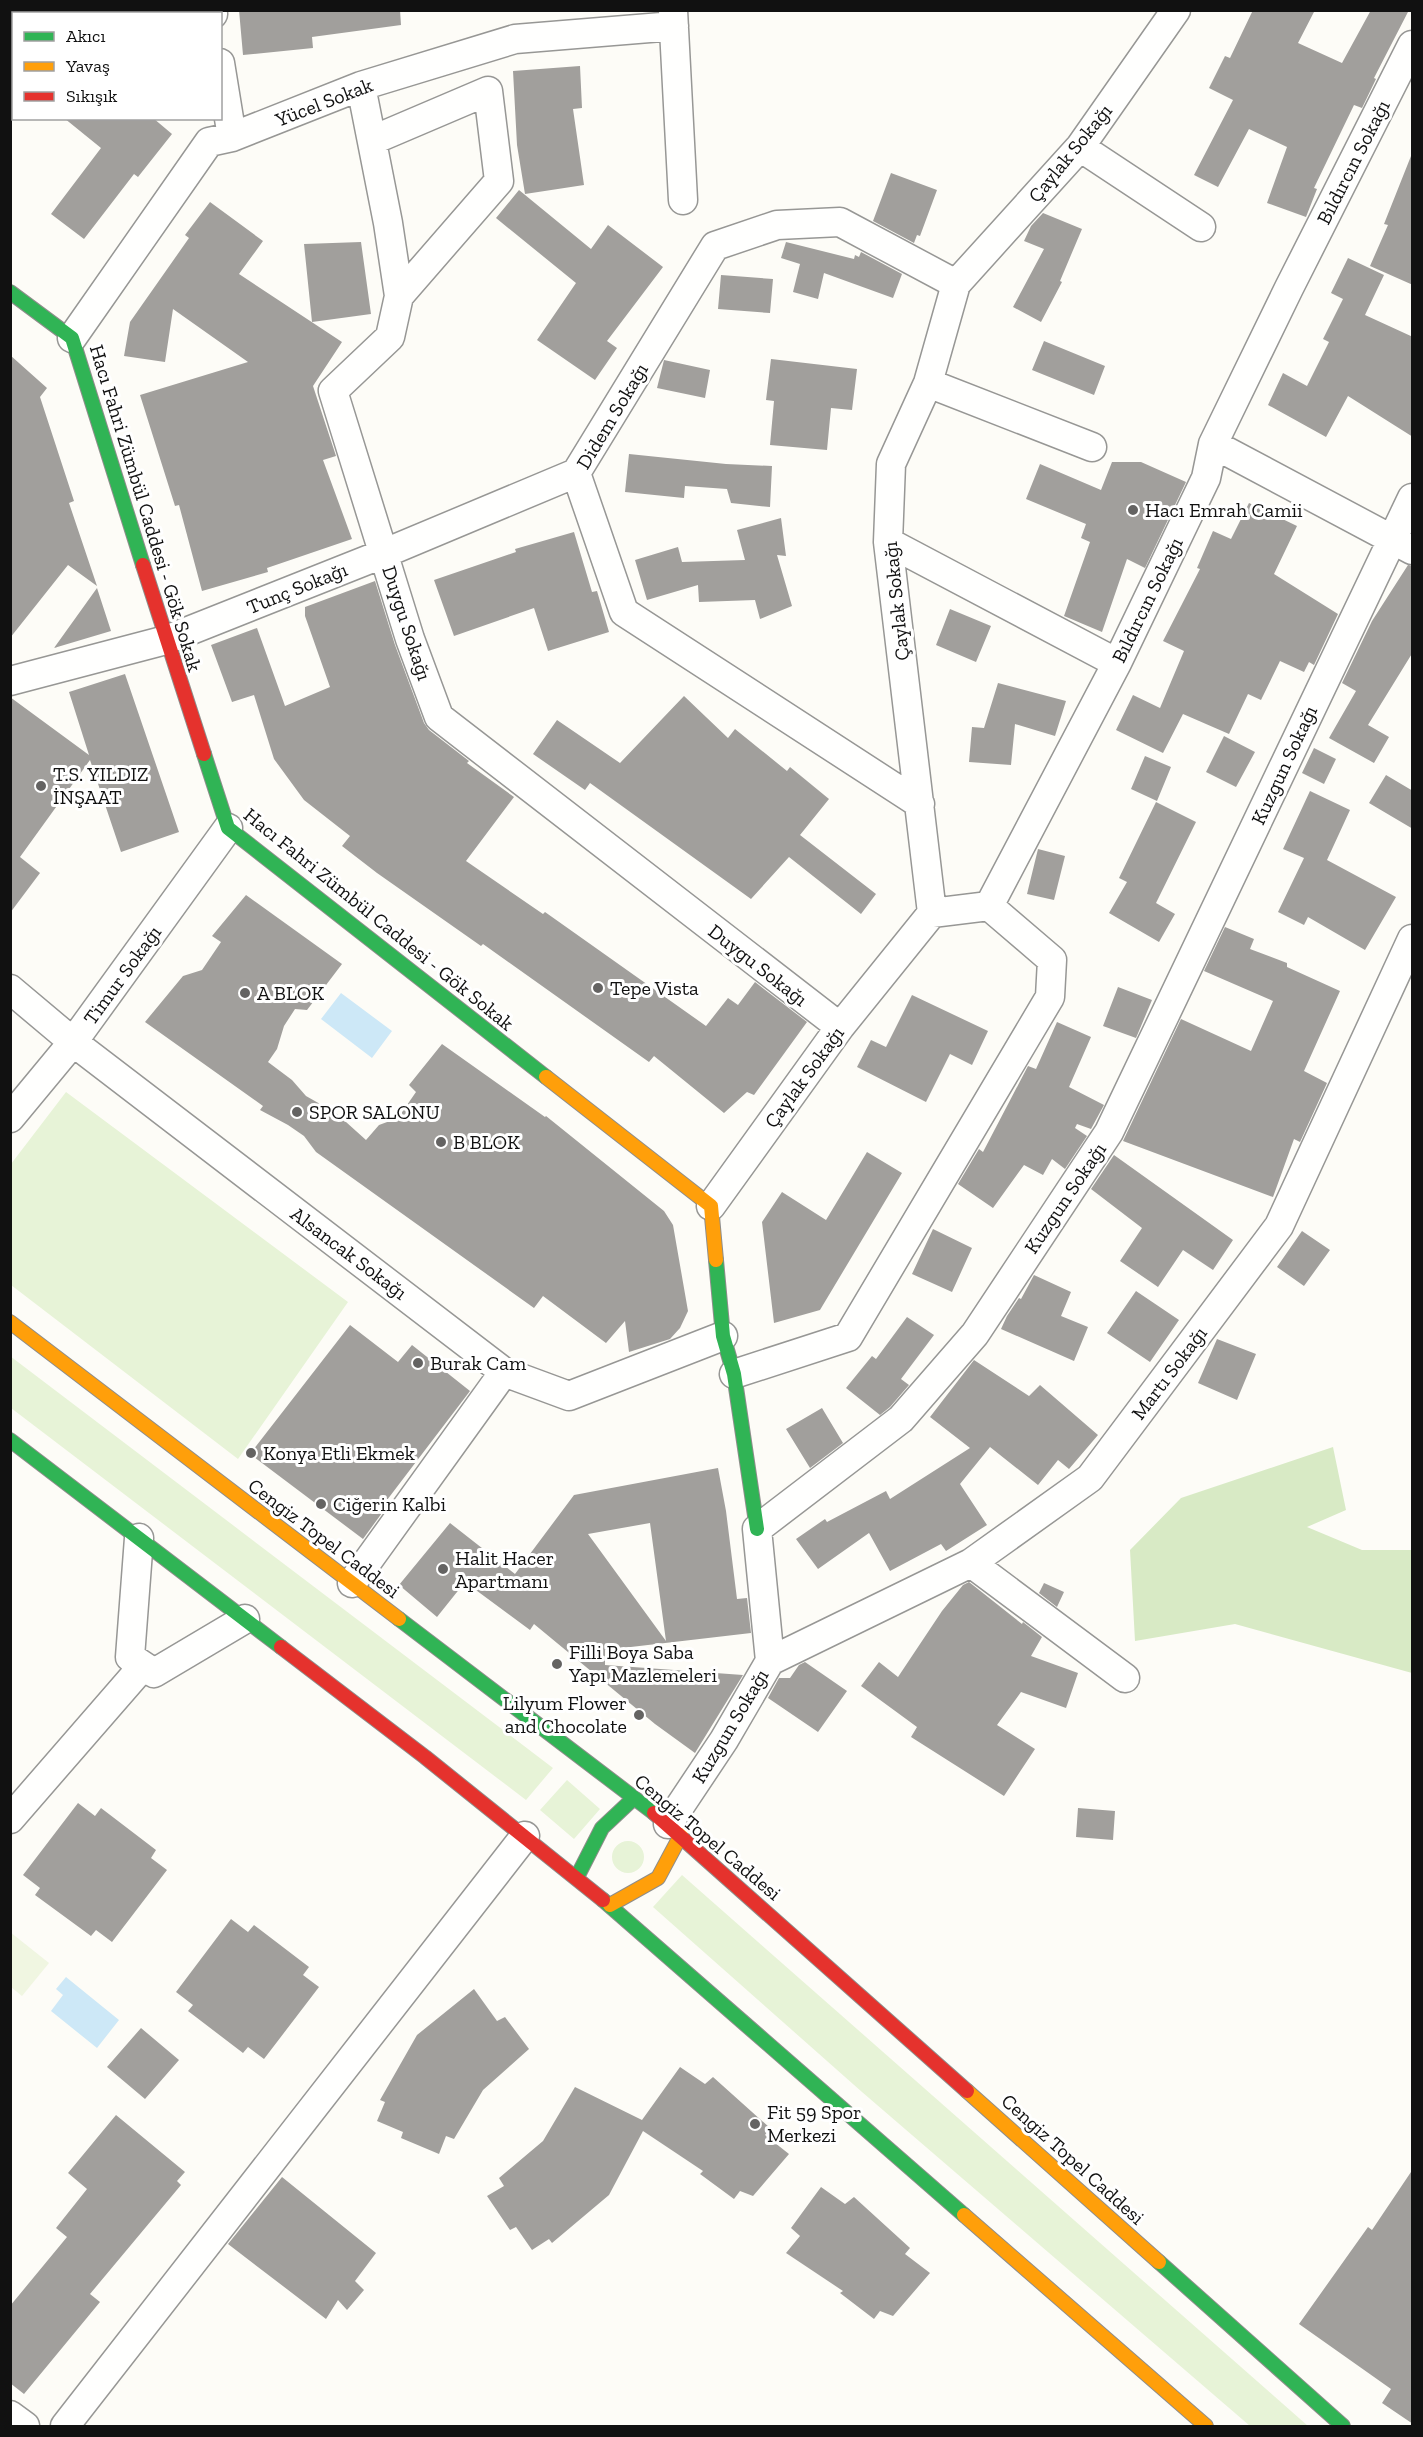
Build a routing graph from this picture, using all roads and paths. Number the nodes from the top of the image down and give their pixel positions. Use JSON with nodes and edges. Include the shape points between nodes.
{"nodes":[{"id":1,"x":1176,"y":10,"type":"edge"},
{"id":2,"x":674,"y":18,"type":"edge"},
{"id":3,"x":1413,"y":45,"type":"edge"},
{"id":4,"x":222,"y":75,"type":"edge"},
{"id":5,"x":361,"y":86,"type":"junction"},
{"id":6,"x":232,"y":137,"type":"junction"},
{"id":7,"x":373,"y":140,"type":"junction"},
{"id":8,"x":1080,"y":147,"type":"junction"},
{"id":9,"x":683,"y":200,"type":"dead end"},
{"id":10,"x":1201,"y":227,"type":"dead end"},
{"id":11,"x":956,"y":284,"type":"junction"},
{"id":12,"x":10,"y":292,"type":"edge"},
{"id":13,"x":399,"y":296,"type":"junction"},
{"id":14,"x":72,"y":338,"type":"junction"},
{"id":15,"x":928,"y":383,"type":"junction"},
{"id":16,"x":1213,"y":444,"type":"junction"},
{"id":17,"x":1092,"y":447,"type":"dead end"},
{"id":18,"x":576,"y":473,"type":"junction"},
{"id":19,"x":1413,"y":498,"type":"edge"},
{"id":20,"x":888,"y":542,"type":"junction"},
{"id":21,"x":1402,"y":544,"type":"edge"},
{"id":22,"x":385,"y":553,"type":"junction"},
{"id":23,"x":166,"y":640,"type":"junction"},
{"id":24,"x":1117,"y":663,"type":"junction"},
{"id":25,"x":10,"y":681,"type":"edge"},
{"id":26,"x":920,"y":804,"type":"junction"},
{"id":27,"x":228,"y":828,"type":"junction"},
{"id":28,"x":989,"y":906,"type":"junction"},
{"id":29,"x":932,"y":913,"type":"junction"},
{"id":30,"x":1413,"y":939,"type":"edge"},
{"id":31,"x":10,"y":989,"type":"edge"},
{"id":32,"x":840,"y":1027,"type":"junction"},
{"id":33,"x":73,"y":1042,"type":"junction"},
{"id":34,"x":10,"y":1118,"type":"edge"},
{"id":35,"x":711,"y":1206,"type":"junction"},
{"id":36,"x":10,"y":1322,"type":"edge"},
{"id":37,"x":723,"y":1336,"type":"junction"},
{"id":38,"x":504,"y":1372,"type":"junction"},
{"id":39,"x":734,"y":1374,"type":"junction"},
{"id":40,"x":10,"y":1440,"type":"edge"},
{"id":41,"x":757,"y":1529,"type":"junction"},
{"id":42,"x":139,"y":1538,"type":"junction"},
{"id":43,"x":971,"y":1563,"type":"junction"},
{"id":44,"x":352,"y":1583,"type":"junction"},
{"id":45,"x":244,"y":1619,"type":"junction"},
{"id":46,"x":770,"y":1661,"type":"junction"},
{"id":47,"x":143,"y":1666,"type":"junction"},
{"id":48,"x":1125,"y":1678,"type":"dead end"},
{"id":49,"x":634,"y":1798,"type":"junction"},
{"id":50,"x":10,"y":1820,"type":"edge"},
{"id":51,"x":674,"y":1830,"type":"junction"},
{"id":52,"x":525,"y":1836,"type":"junction"},
{"id":53,"x":577,"y":1877,"type":"junction"},
{"id":54,"x":610,"y":1905,"type":"junction"},
{"id":55,"x":10,"y":2415,"type":"edge"},
{"id":56,"x":1194,"y":2417,"type":"junction"},
{"id":57,"x":26,"y":2427,"type":"edge"},
{"id":58,"x":65,"y":2427,"type":"edge"},
{"id":59,"x":1179,"y":2427,"type":"edge"},
{"id":60,"x":1206,"y":2427,"type":"edge"},
{"id":61,"x":1343,"y":2427,"type":"edge"}],
"edges":[{"from":1,"to":8,"type":"street","name":"Çaylak Sokağı"},
{"from":2,"to":5,"type":"street","name":"Yücel Sokak","via":[[515,39]]},
{"from":2,"to":9,"type":"street"},
{"from":3,"to":16,"type":"street","name":"Bıldırcın Sokağı"},
{"from":4,"to":6,"type":"street"},
{"from":5,"to":6,"type":"street","name":"Yücel Sokak"},
{"from":5,"to":7,"type":"street"},
{"from":6,"to":14,"type":"street","name":"Yücel Sokak","via":[[209,142]]},
{"from":7,"to":13,"type":"street"},
{"from":7,"to":13,"type":"street","name":"Duygu Sokağı","via":[[488,91],[499,181]]},
{"from":8,"to":10,"type":"street"},
{"from":8,"to":11,"type":"street","name":"Çaylak Sokağı"},
{"from":11,"to":15,"type":"street","name":"Çaylak Sokağı"},
{"from":11,"to":18,"type":"street","name":"Didem Sokağı","via":[[840,222],[777,225],[715,246]]},
{"from":12,"to":14,"type":"main road","name":"Hacı Fahri Zümbül Caddesi - Gök Sokak"},
{"from":13,"to":22,"type":"street","name":"Duygu Sokağı","via":[[390,337],[333,391]]},
{"from":14,"to":23,"type":"main road","name":"Hacı Fahri Zümbül Caddesi - Gök Sokak"},
{"from":15,"to":17,"type":"street"},
{"from":15,"to":20,"type":"street","name":"Çaylak Sokağı","via":[[891,464]]},
{"from":16,"to":21,"type":"street"},
{"from":16,"to":24,"type":"street","name":"Bıldırcın Sokağı","via":[[1206,478]]},
{"from":18,"to":22,"type":"street","name":"Tunç Sokağı"},
{"from":18,"to":26,"type":"street","name":"Didem Sokağı","via":[[624,612]]},
{"from":19,"to":21,"type":"street","name":"Kuzgun Sokağı"},
{"from":20,"to":24,"type":"street"},
{"from":20,"to":26,"type":"street","name":"Çaylak Sokağı"},
{"from":21,"to":41,"type":"street","name":"Kuzgun Sokağı","via":[[1109,1132],[975,1334],[901,1419]]},
{"from":22,"to":23,"type":"street","name":"Tunç Sokağı"},
{"from":22,"to":32,"type":"street","name":"Duygu Sokağı","via":[[410,639],[439,717]]},
{"from":23,"to":25,"type":"street","name":"Tunç Sokağı"},
{"from":23,"to":27,"type":"main road","name":"Hacı Fahri Zümbül Caddesi - Gök Sokak"},
{"from":24,"to":28,"type":"street","name":"Bıldırcın Sokağı"},
{"from":26,"to":29,"type":"street","name":"Çaylak Sokağı"},
{"from":27,"to":33,"type":"street","name":"Timur Sokağı"},
{"from":27,"to":35,"type":"main road","name":"Hacı Fahri Zümbül Caddesi - Gök Sokak"},
{"from":28,"to":29,"type":"street"},
{"from":28,"to":39,"type":"street","via":[[1052,960],[1050,997],[848,1337]]},
{"from":29,"to":32,"type":"street","name":"Çaylak Sokağı"},
{"from":30,"to":43,"type":"street","name":"Martı Sokağı","via":[[1279,1226],[1090,1478]]},
{"from":31,"to":33,"type":"street","name":"Alsancak Sokağı"},
{"from":32,"to":35,"type":"street","name":"Çaylak Sokağı"},
{"from":33,"to":34,"type":"street","name":"Timur Sokağı"},
{"from":33,"to":38,"type":"street","name":"Alsancak Sokağı"},
{"from":35,"to":37,"type":"main road"},
{"from":36,"to":44,"type":"main road","name":"Cengiz Topel Caddesi"},
{"from":37,"to":38,"type":"street","name":"Alsancak Sokağı","via":[[569,1396]]},
{"from":37,"to":39,"type":"main road"},
{"from":38,"to":44,"type":"street"},
{"from":39,"to":41,"type":"main road"},
{"from":40,"to":42,"type":"main road"},
{"from":41,"to":46,"type":"street","name":"Kuzgun Sokağı"},
{"from":42,"to":45,"type":"main road"},
{"from":42,"to":47,"type":"street","via":[[130,1657]]},
{"from":43,"to":46,"type":"street","name":"Martı Sokağı"},
{"from":43,"to":48,"type":"street"},
{"from":44,"to":49,"type":"main road","name":"Cengiz Topel Caddesi"},
{"from":45,"to":47,"type":"street","via":[[154,1673]]},
{"from":45,"to":52,"type":"main road"},
{"from":46,"to":51,"type":"street","name":"Kuzgun Sokağı"},
{"from":47,"to":50,"type":"street"},
{"from":49,"to":51,"type":"main road","name":"Cengiz Topel Caddesi"},
{"from":49,"to":53,"type":"main road","via":[[602,1828]]},
{"from":51,"to":54,"type":"main road","via":[[658,1878]]},
{"from":51,"to":61,"type":"main road","name":"Cengiz Topel Caddesi"},
{"from":52,"to":53,"type":"main road"},
{"from":52,"to":58,"type":"street"},
{"from":53,"to":54,"type":"main road"},
{"from":54,"to":56,"type":"main road"},
{"from":55,"to":57,"type":"street"},
{"from":56,"to":59,"type":"main road"},
{"from":56,"to":60,"type":"main road"}]}
